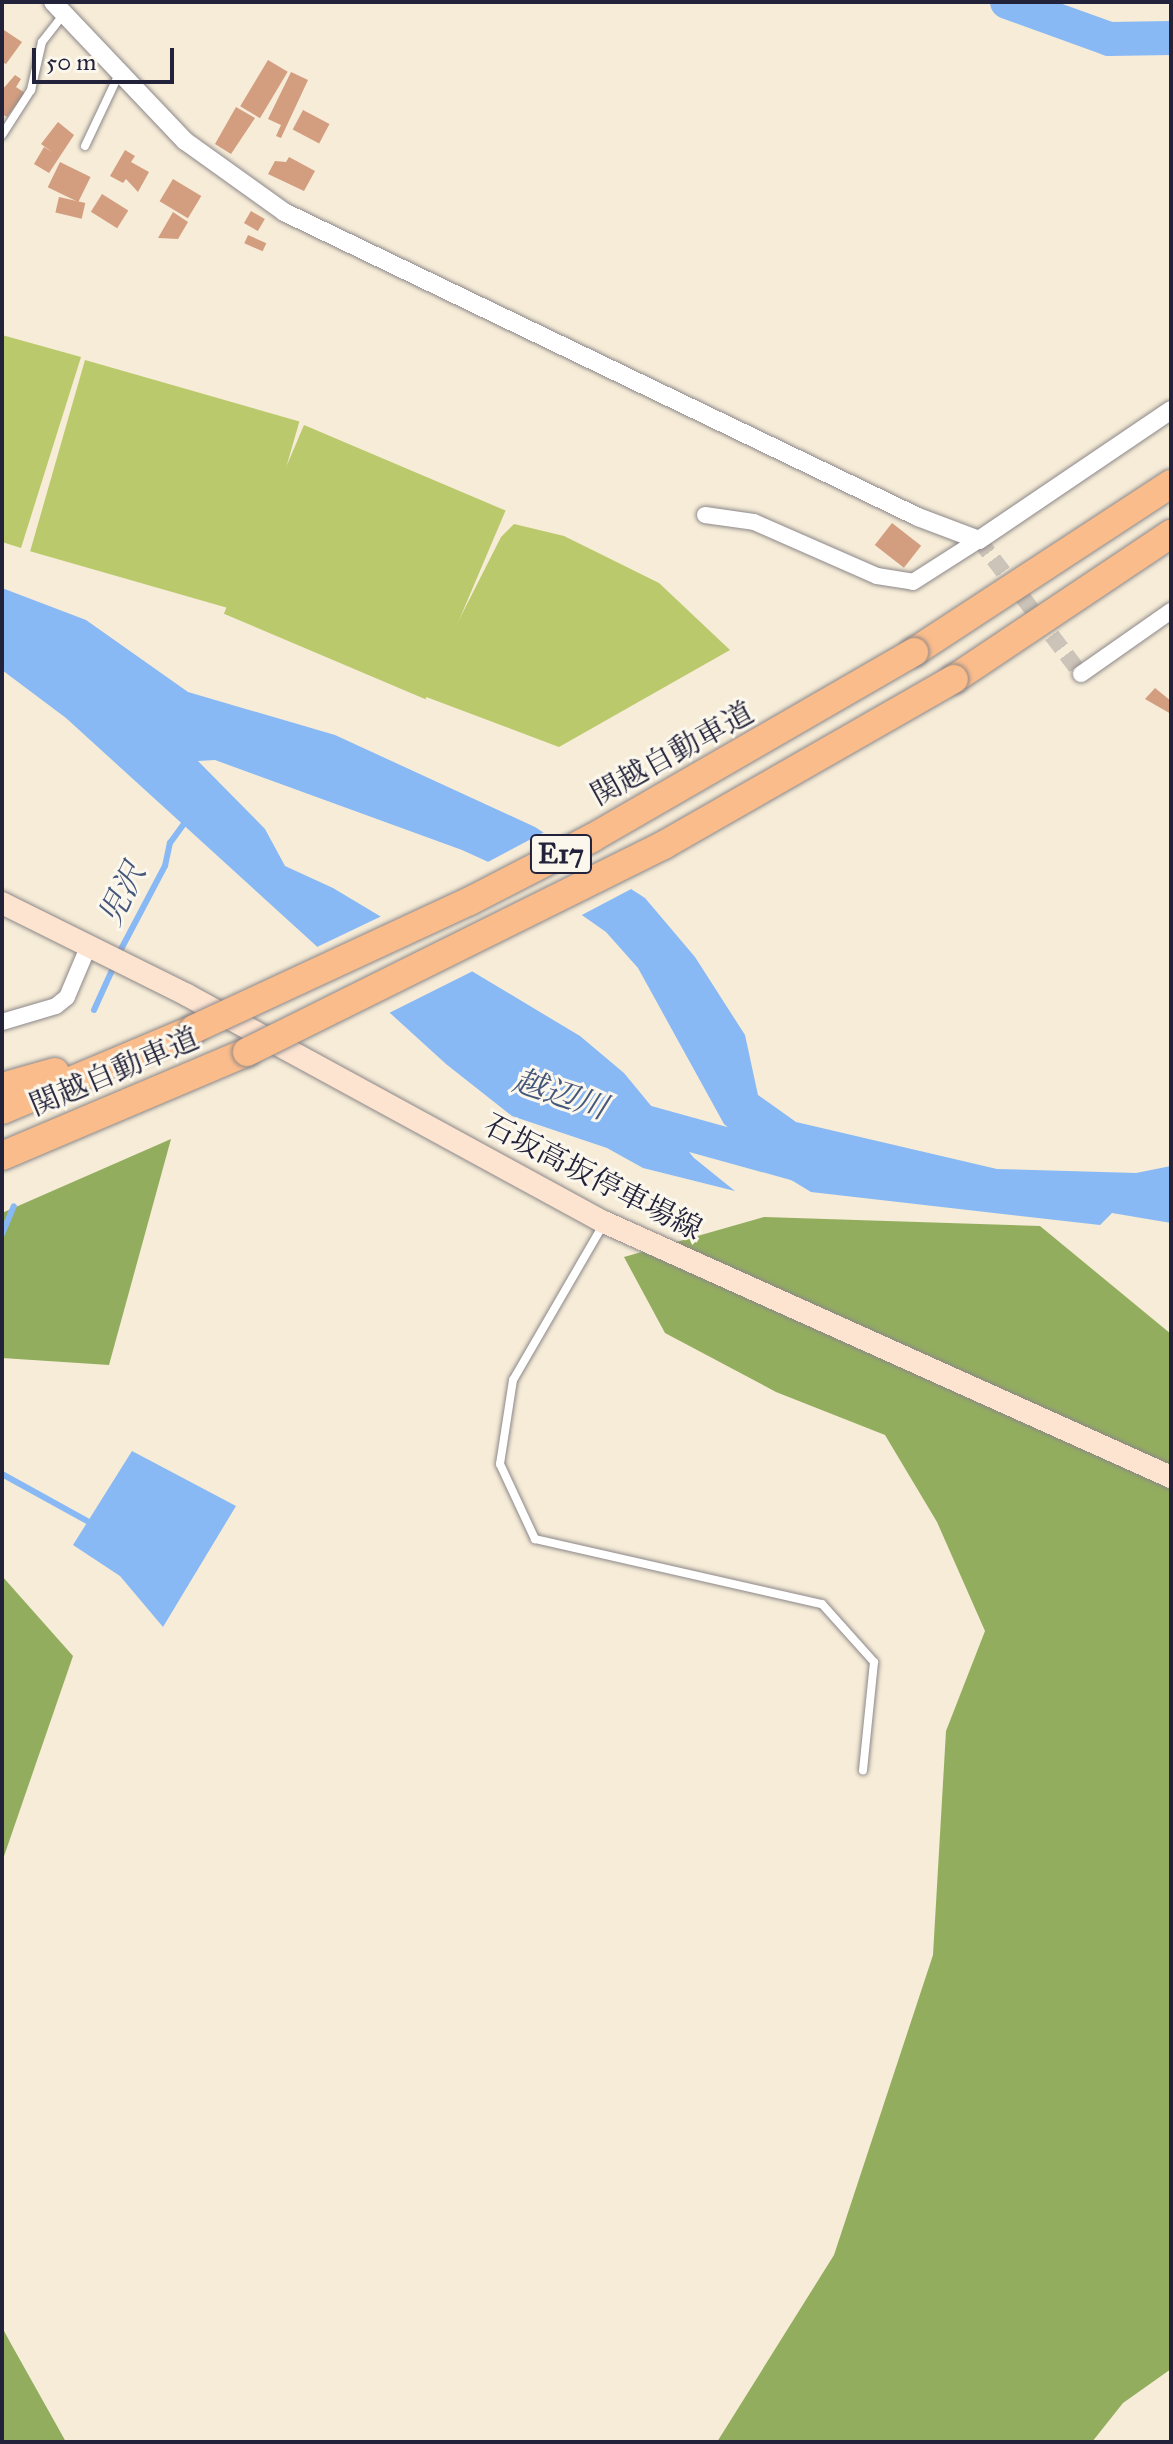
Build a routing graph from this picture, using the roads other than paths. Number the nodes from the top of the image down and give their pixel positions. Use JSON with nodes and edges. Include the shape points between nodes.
{"nodes":[{"id":1,"x":58,"y":8,"type":"edge"},
{"id":2,"x":119,"y":73,"type":"junction"},
{"id":3,"x":2,"y":135,"type":"edge"},
{"id":4,"x":85,"y":146,"type":"dead end"},
{"id":5,"x":1171,"y":410,"type":"edge"},
{"id":6,"x":1171,"y":484,"type":"edge"},
{"id":7,"x":705,"y":515,"type":"dead end"},
{"id":8,"x":1171,"y":534,"type":"edge"},
{"id":9,"x":979,"y":540,"type":"junction"},
{"id":10,"x":1164,"y":616,"type":"edge"},
{"id":11,"x":1171,"y":634,"type":"edge"},
{"id":12,"x":1081,"y":674,"type":"dead end"},
{"id":13,"x":2,"y":903,"type":"edge"},
{"id":14,"x":96,"y":949,"type":"junction"},
{"id":15,"x":2,"y":1022,"type":"edge"},
{"id":16,"x":152,"y":1047,"type":"junction"},
{"id":17,"x":2,"y":1087,"type":"edge"},
{"id":18,"x":2,"y":1110,"type":"edge"},
{"id":19,"x":2,"y":1156,"type":"edge"},
{"id":20,"x":604,"y":1222,"type":"junction"},
{"id":21,"x":1171,"y":1477,"type":"edge"},
{"id":22,"x":863,"y":1770,"type":"dead end"}],
"edges":[{"from":1,"to":2,"type":"street"},
{"from":1,"to":3,"type":"lane","via":[[42,42],[31,90]]},
{"from":2,"to":4,"type":"lane"},
{"from":2,"to":9,"type":"street","via":[[185,141],[284,212],[918,517]]},
{"from":5,"to":9,"type":"street"},
{"from":6,"to":16,"type":"highway","name":"関越自動車道","number":"E17","bridge":true,"via":[[914,652],[565,852]]},
{"from":7,"to":9,"type":"street","via":[[754,522],[877,576],[913,582]]},
{"from":8,"to":19,"type":"highway","name":"関越自動車道","number":"E17","bridge":true,"via":[[954,679],[595,882],[247,1052]]},
{"from":10,"to":11,"type":"street"},
{"from":10,"to":12,"type":"street"},
{"from":13,"to":14,"type":"main road","name":"石坂高坂停車場線"},
{"from":14,"to":15,"type":"street","via":[[56,1006]]},
{"from":14,"to":20,"type":"main road","name":"石坂高坂停車場線"},
{"from":16,"to":17,"type":"highway"},
{"from":16,"to":18,"type":"highway","name":"関越自動車道","number":"E17"},
{"from":20,"to":21,"type":"main road","name":"石坂高坂停車場線"},
{"from":20,"to":22,"type":"lane","via":[[513,1380],[500,1464],[535,1539],[822,1604],[874,1662]]}]}
